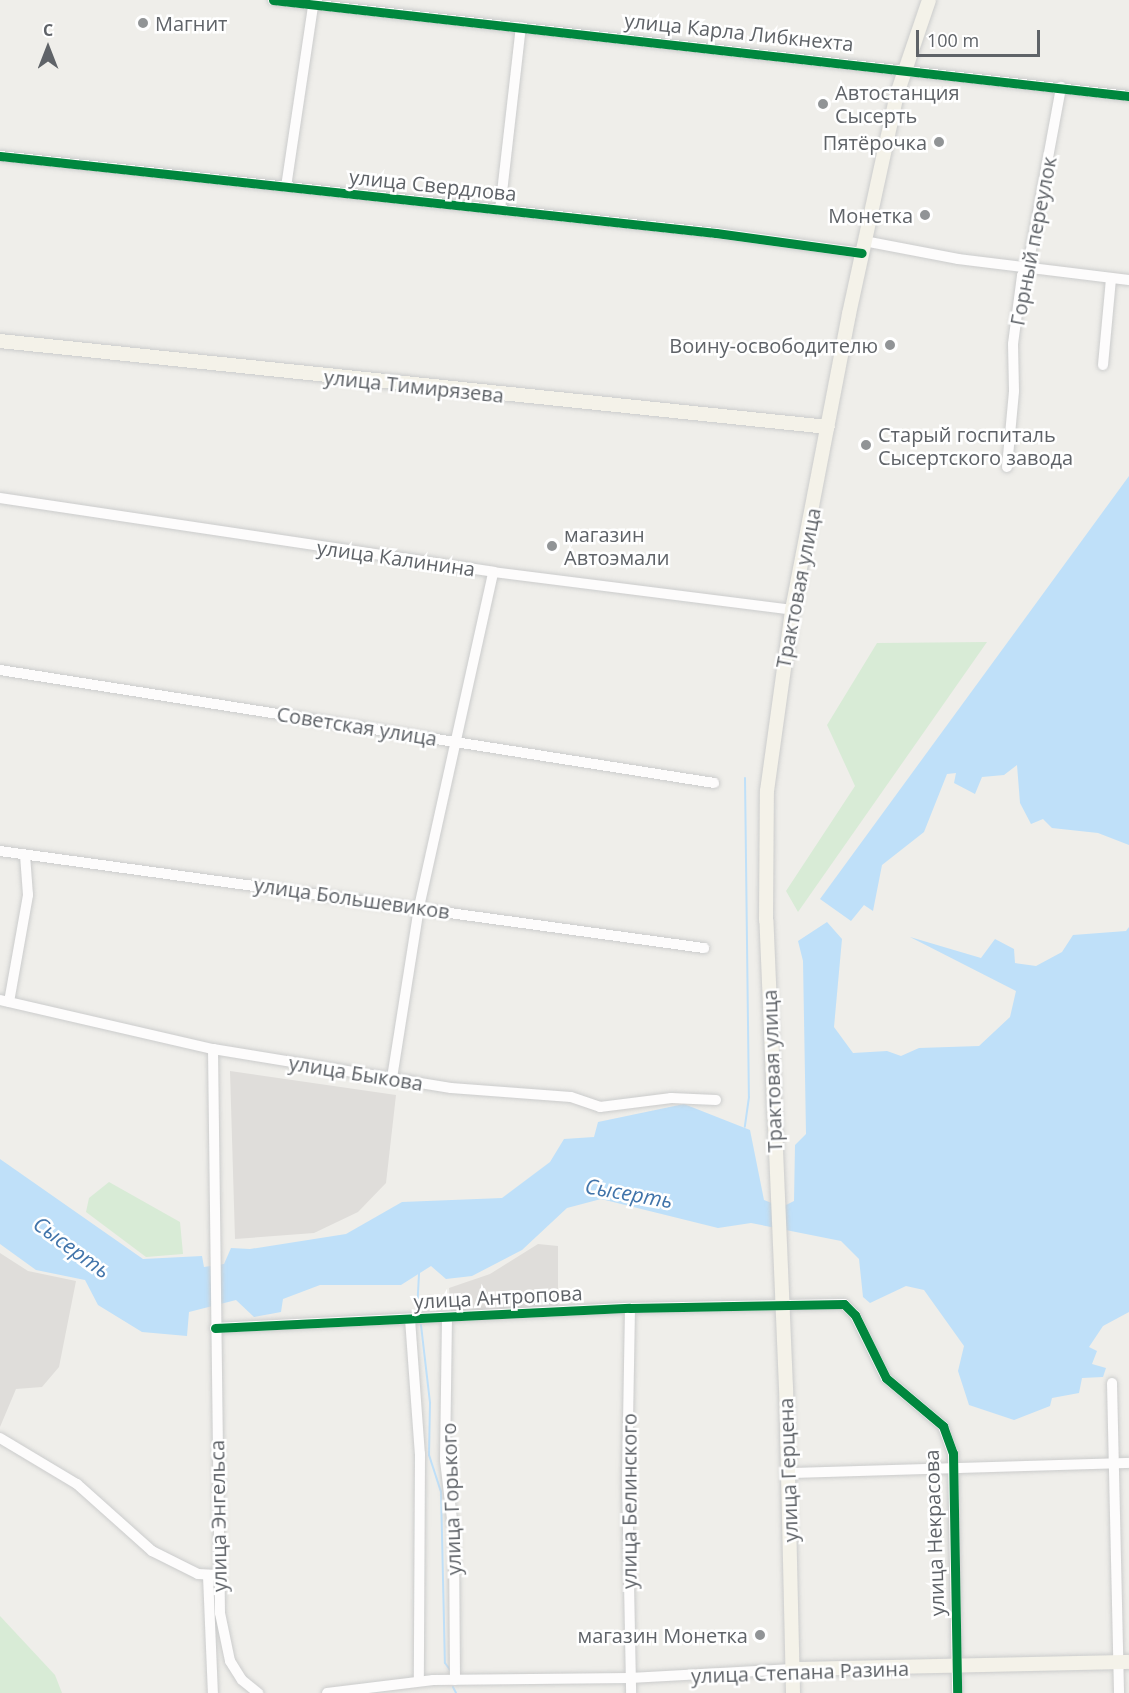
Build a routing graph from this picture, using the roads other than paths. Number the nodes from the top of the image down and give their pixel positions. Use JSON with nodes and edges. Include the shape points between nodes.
{"nodes":[{"id":1,"x":273,"y":0,"type":"edge"},
{"id":2,"x":929,"y":0,"type":"edge"},
{"id":3,"x":313,"y":2,"type":"edge"},
{"id":4,"x":521,"y":27,"type":"junction"},
{"id":5,"x":904,"y":68,"type":"junction"},
{"id":6,"x":1061,"y":87,"type":"junction"},
{"id":7,"x":1129,"y":96,"type":"edge"},
{"id":8,"x":0,"y":156,"type":"edge"},
{"id":9,"x":286,"y":187,"type":"junction"},
{"id":10,"x":500,"y":210,"type":"junction"},
{"id":11,"x":863,"y":247,"type":"junction"},
{"id":12,"x":1026,"y":269,"type":"junction"},
{"id":13,"x":1112,"y":279,"type":"junction"},
{"id":14,"x":1129,"y":280,"type":"edge"},
{"id":15,"x":0,"y":341,"type":"edge"},
{"id":16,"x":1103,"y":365,"type":"dead end"},
{"id":17,"x":828,"y":427,"type":"junction"},
{"id":18,"x":1007,"y":467,"type":"dead end"},
{"id":19,"x":0,"y":498,"type":"edge"},
{"id":20,"x":493,"y":572,"type":"junction"},
{"id":21,"x":792,"y":610,"type":"junction"},
{"id":22,"x":0,"y":670,"type":"edge"},
{"id":23,"x":453,"y":742,"type":"junction"},
{"id":24,"x":714,"y":783,"type":"dead end"},
{"id":25,"x":0,"y":851,"type":"edge"},
{"id":26,"x":25,"y":855,"type":"junction"},
{"id":27,"x":419,"y":907,"type":"junction"},
{"id":28,"x":704,"y":948,"type":"dead end"},
{"id":29,"x":4,"y":1001,"type":"edge"},
{"id":30,"x":213,"y":1049,"type":"junction"},
{"id":31,"x":392,"y":1078,"type":"junction"},
{"id":32,"x":716,"y":1101,"type":"dead end"},
{"id":33,"x":778,"y":1247,"type":"joint"},
{"id":34,"x":844,"y":1304,"type":"joint"},
{"id":35,"x":783,"y":1305,"type":"junction"},
{"id":36,"x":630,"y":1308,"type":"junction"},
{"id":37,"x":447,"y":1317,"type":"junction"},
{"id":38,"x":410,"y":1319,"type":"junction"},
{"id":39,"x":215,"y":1328,"type":"junction"},
{"id":40,"x":1112,"y":1383,"type":"dead end"},
{"id":41,"x":0,"y":1438,"type":"edge"},
{"id":42,"x":1114,"y":1463,"type":"junction"},
{"id":43,"x":1129,"y":1463,"type":"edge"},
{"id":44,"x":953,"y":1466,"type":"junction"},
{"id":45,"x":789,"y":1473,"type":"junction"},
{"id":46,"x":213,"y":1576,"type":"junction"},
{"id":47,"x":1124,"y":1662,"type":"edge"},
{"id":48,"x":957,"y":1668,"type":"junction"},
{"id":49,"x":793,"y":1669,"type":"junction"},
{"id":50,"x":630,"y":1678,"type":"junction"},
{"id":51,"x":455,"y":1680,"type":"junction"},
{"id":52,"x":419,"y":1681,"type":"junction"},
{"id":53,"x":213,"y":1693,"type":"edge"},
{"id":54,"x":258,"y":1693,"type":"edge"},
{"id":55,"x":327,"y":1693,"type":"edge"},
{"id":56,"x":631,"y":1693,"type":"edge"},
{"id":57,"x":793,"y":1693,"type":"edge"},
{"id":58,"x":957,"y":1693,"type":"edge"},
{"id":59,"x":1119,"y":1693,"type":"edge"}],
"edges":[{"from":1,"to":3,"type":"street","name":"улица Карла Либкнехта"},
{"from":2,"to":5,"type":"main road","name":"Трактовая улица"},
{"from":3,"to":4,"type":"street","name":"улица Карла Либкнехта"},
{"from":3,"to":9,"type":"street"},
{"from":4,"to":5,"type":"street","name":"улица Карла Либкнехта"},
{"from":4,"to":10,"type":"street"},
{"from":5,"to":6,"type":"street","name":"улица Карла Либкнехта"},
{"from":5,"to":11,"type":"main road","name":"Трактовая улица"},
{"from":6,"to":7,"type":"street","name":"улица Карла Либкнехта"},
{"from":6,"to":12,"type":"street","name":"Горный переулок"},
{"from":8,"to":9,"type":"street","name":"улица Свердлова"},
{"from":9,"to":10,"type":"street","name":"улица Свердлова"},
{"from":10,"to":11,"type":"street","name":"улица Свердлова"},
{"from":11,"to":12,"type":"street","name":"улица Свердлова"},
{"from":11,"to":17,"type":"main road","name":"Трактовая улица"},
{"from":12,"to":13,"type":"street","name":"улица Свердлова"},
{"from":12,"to":18,"type":"street","name":"Горный переулок","via":[[1013,344],[1014,391]]},
{"from":13,"to":14,"type":"street","name":"улица Свердлова"},
{"from":13,"to":16,"type":"street"},
{"from":15,"to":17,"type":"main road","name":"улица Тимирязева"},
{"from":17,"to":21,"type":"main road","name":"Трактовая улица"},
{"from":19,"to":20,"type":"street","name":"улица Калинина"},
{"from":20,"to":21,"type":"street","name":"улица Калинина"},
{"from":20,"to":23,"type":"street"},
{"from":21,"to":33,"type":"main road","name":"Трактовая улица","via":[[767,791],[766,920]]},
{"from":22,"to":23,"type":"street","name":"Советская улица"},
{"from":23,"to":24,"type":"street","name":"Советская улица"},
{"from":23,"to":27,"type":"street"},
{"from":25,"to":26,"type":"street","name":"улица Большевиков"},
{"from":26,"to":27,"type":"street","name":"улица Большевиков"},
{"from":26,"to":29,"type":"street","via":[[28,895]]},
{"from":27,"to":28,"type":"street","name":"улица Большевиков"},
{"from":27,"to":31,"type":"street"},
{"from":29,"to":30,"type":"street","name":"улица Быкова"},
{"from":30,"to":31,"type":"street","name":"улица Быкова"},
{"from":30,"to":39,"type":"street","name":"улица Энгельса"},
{"from":31,"to":32,"type":"street","name":"улица Быкова","via":[[510,1095],[571,1097],[600,1107],[671,1098]]},
{"from":33,"to":35,"type":"main road","name":"улица Герцена"},
{"from":34,"to":35,"type":"street","name":"улица Антропова"},
{"from":34,"to":44,"type":"street","name":"улица Некрасова","via":[[855,1315],[886,1378],[943,1426]]},
{"from":35,"to":36,"type":"street","name":"улица Антропова"},
{"from":35,"to":45,"type":"main road","name":"улица Герцена"},
{"from":36,"to":37,"type":"street","name":"улица Антропова"},
{"from":36,"to":50,"type":"street","name":"улица Белинского"},
{"from":37,"to":38,"type":"street","name":"улица Антропова"},
{"from":37,"to":51,"type":"street","name":"улица Горького","via":[[445,1460],[454,1537]]},
{"from":38,"to":39,"type":"street","name":"улица Антропова"},
{"from":38,"to":52,"type":"street","name":"улица Горького","via":[[420,1454]]},
{"from":39,"to":46,"type":"street","name":"улица Энгельса"},
{"from":40,"to":42,"type":"street"},
{"from":41,"to":46,"type":"street","via":[[77,1484],[152,1551],[177,1567]]},
{"from":42,"to":43,"type":"street"},
{"from":42,"to":44,"type":"street"},
{"from":42,"to":47,"type":"street"},
{"from":44,"to":45,"type":"street"},
{"from":44,"to":48,"type":"street","name":"улица Некрасова"},
{"from":45,"to":49,"type":"main road","name":"улица Герцена"},
{"from":46,"to":53,"type":"street"},
{"from":46,"to":54,"type":"street","name":"улица Энгельса","via":[[230,1661],[242,1680]]},
{"from":47,"to":48,"type":"main road","name":"улица Степана Разина"},
{"from":47,"to":59,"type":"street"},
{"from":48,"to":49,"type":"main road","name":"улица Степана Разина"},
{"from":48,"to":58,"type":"street","name":"улица Некрасова"},
{"from":49,"to":50,"type":"street","name":"улица Степана Разина"},
{"from":49,"to":57,"type":"main road","name":"улица Герцена"},
{"from":50,"to":51,"type":"street","name":"улица Степана Разина"},
{"from":50,"to":56,"type":"street","name":"улица Белинского"},
{"from":51,"to":52,"type":"street","name":"улица Степана Разина"},
{"from":52,"to":55,"type":"street","name":"улица Степана Разина"}]}
